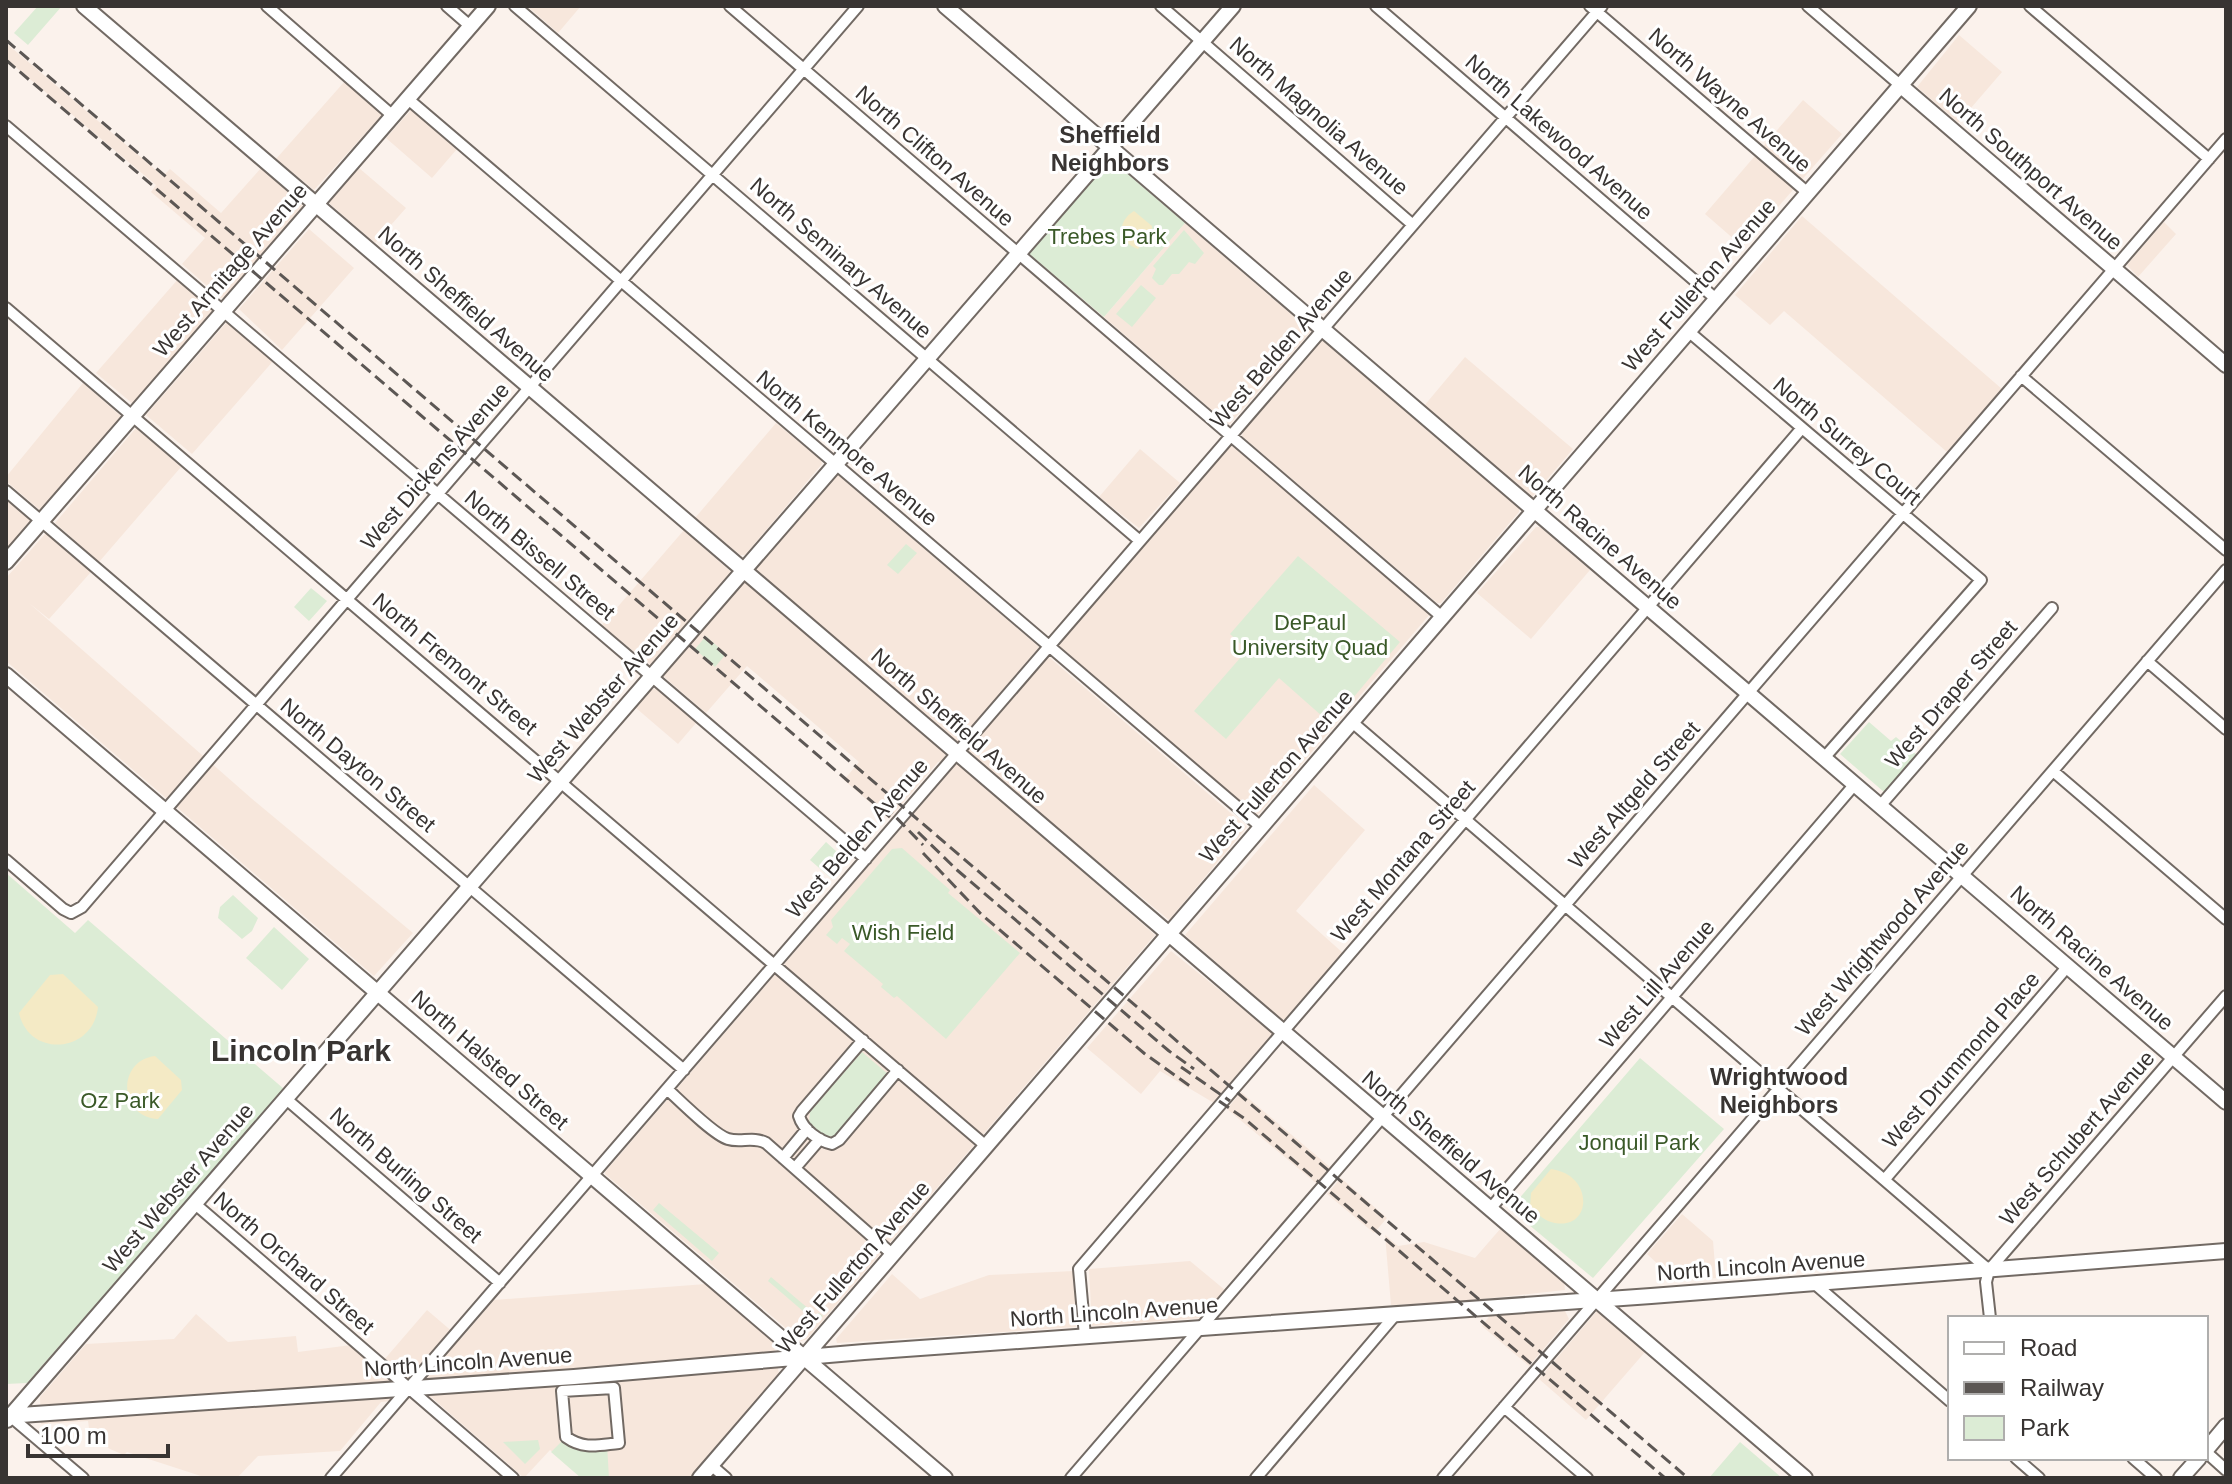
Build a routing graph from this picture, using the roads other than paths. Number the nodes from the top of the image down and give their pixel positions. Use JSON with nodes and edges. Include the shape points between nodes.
{"nodes":[{"id":1,"x":84,"y":6,"type":"edge"},
{"id":2,"x":267,"y":6,"type":"edge"},
{"id":3,"x":447,"y":6,"type":"edge"},
{"id":4,"x":488,"y":6,"type":"edge"},
{"id":5,"x":515,"y":6,"type":"edge"},
{"id":6,"x":730,"y":6,"type":"edge"},
{"id":7,"x":858,"y":6,"type":"edge"},
{"id":8,"x":945,"y":6,"type":"edge"},
{"id":9,"x":1161,"y":6,"type":"edge"},
{"id":10,"x":1233,"y":6,"type":"edge"},
{"id":11,"x":1376,"y":6,"type":"edge"},
{"id":12,"x":1808,"y":6,"type":"edge"},
{"id":13,"x":1969,"y":6,"type":"edge"},
{"id":14,"x":2030,"y":6,"type":"edge"},
{"id":15,"x":1596,"y":8,"type":"edge"},
{"id":16,"x":470,"y":26,"type":"junction"},
{"id":17,"x":1202,"y":41,"type":"junction"},
{"id":18,"x":804,"y":69,"type":"junction"},
{"id":19,"x":1900,"y":85,"type":"junction"},
{"id":20,"x":408,"y":99,"type":"junction"},
{"id":21,"x":393,"y":116,"type":"junction"},
{"id":22,"x":1506,"y":117,"type":"junction"},
{"id":23,"x":6,"y":126,"type":"edge"},
{"id":24,"x":2226,"y":139,"type":"edge"},
{"id":25,"x":1109,"y":147,"type":"junction"},
{"id":26,"x":2209,"y":159,"type":"junction"},
{"id":27,"x":713,"y":174,"type":"junction"},
{"id":28,"x":1808,"y":193,"type":"junction"},
{"id":29,"x":316,"y":204,"type":"junction"},
{"id":30,"x":1413,"y":225,"type":"junction"},
{"id":31,"x":1018,"y":253,"type":"junction"},
{"id":32,"x":2114,"y":269,"type":"junction"},
{"id":33,"x":621,"y":281,"type":"junction"},
{"id":34,"x":1716,"y":299,"type":"junction"},
{"id":35,"x":6,"y":308,"type":"edge"},
{"id":36,"x":224,"y":311,"type":"junction"},
{"id":37,"x":1323,"y":329,"type":"junction"},
{"id":38,"x":1688,"y":331,"type":"junction"},
{"id":39,"x":926,"y":359,"type":"junction"},
{"id":40,"x":2224,"y":359,"type":"edge"},
{"id":41,"x":2021,"y":376,"type":"junction"},
{"id":42,"x":529,"y":387,"type":"junction"},
{"id":43,"x":133,"y":416,"type":"junction"},
{"id":44,"x":1802,"y":428,"type":"junction"},
{"id":45,"x":1231,"y":436,"type":"junction"},
{"id":46,"x":835,"y":464,"type":"junction"},
{"id":47,"x":6,"y":491,"type":"edge"},
{"id":48,"x":437,"y":493,"type":"junction"},
{"id":49,"x":1534,"y":510,"type":"junction"},
{"id":50,"x":1903,"y":514,"type":"junction"},
{"id":51,"x":42,"y":522,"type":"junction"},
{"id":52,"x":1140,"y":541,"type":"junction"},
{"id":53,"x":2226,"y":550,"type":"edge"},
{"id":54,"x":6,"y":562,"type":"edge"},
{"id":55,"x":743,"y":570,"type":"junction"},
{"id":56,"x":2226,"y":570,"type":"edge"},
{"id":57,"x":347,"y":598,"type":"junction"},
{"id":58,"x":1647,"y":606,"type":"junction"},
{"id":59,"x":2052,"y":608,"type":"dead end"},
{"id":60,"x":1442,"y":617,"type":"junction"},
{"id":61,"x":1049,"y":647,"type":"junction"},
{"id":62,"x":2147,"y":661,"type":"junction"},
{"id":63,"x":6,"y":675,"type":"edge"},
{"id":64,"x":651,"y":676,"type":"junction"},
{"id":65,"x":1748,"y":693,"type":"junction"},
{"id":66,"x":255,"y":704,"type":"junction"},
{"id":67,"x":1352,"y":722,"type":"junction"},
{"id":68,"x":2226,"y":729,"type":"edge"},
{"id":69,"x":957,"y":753,"type":"junction"},
{"id":70,"x":1824,"y":758,"type":"junction"},
{"id":71,"x":2053,"y":771,"type":"junction"},
{"id":72,"x":560,"y":781,"type":"junction"},
{"id":73,"x":1855,"y":784,"type":"junction"},
{"id":74,"x":1880,"y":806,"type":"junction"},
{"id":75,"x":164,"y":810,"type":"junction"},
{"id":76,"x":1465,"y":819,"type":"junction"},
{"id":77,"x":1261,"y":827,"type":"junction"},
{"id":78,"x":866,"y":859,"type":"junction"},
{"id":79,"x":6,"y":860,"type":"edge"},
{"id":80,"x":1962,"y":876,"type":"junction"},
{"id":81,"x":469,"y":886,"type":"junction"},
{"id":82,"x":1565,"y":905,"type":"junction"},
{"id":83,"x":2226,"y":919,"type":"edge"},
{"id":84,"x":1168,"y":935,"type":"junction"},
{"id":85,"x":775,"y":964,"type":"junction"},
{"id":86,"x":2068,"y":966,"type":"junction"},
{"id":87,"x":378,"y":992,"type":"junction"},
{"id":88,"x":2226,"y":996,"type":"edge"},
{"id":89,"x":1672,"y":997,"type":"junction"},
{"id":90,"x":1282,"y":1032,"type":"junction"},
{"id":91,"x":863,"y":1040,"type":"junction"},
{"id":92,"x":2174,"y":1057,"type":"junction"},
{"id":93,"x":684,"y":1070,"type":"junction"},
{"id":94,"x":898,"y":1070,"type":"junction"},
{"id":95,"x":1779,"y":1088,"type":"junction"},
{"id":96,"x":667,"y":1089,"type":"junction"},
{"id":97,"x":285,"y":1098,"type":"junction"},
{"id":98,"x":2226,"y":1102,"type":"edge"},
{"id":99,"x":1382,"y":1117,"type":"junction"},
{"id":100,"x":807,"y":1129,"type":"junction"},
{"id":101,"x":820,"y":1139,"type":"junction"},
{"id":102,"x":986,"y":1146,"type":"junction"},
{"id":103,"x":783,"y":1158,"type":"junction"},
{"id":104,"x":795,"y":1168,"type":"junction"},
{"id":105,"x":592,"y":1176,"type":"junction"},
{"id":106,"x":1885,"y":1179,"type":"junction"},
{"id":107,"x":194,"y":1203,"type":"junction"},
{"id":108,"x":1490,"y":1209,"type":"junction"},
{"id":109,"x":2226,"y":1251,"type":"edge"},
{"id":110,"x":892,"y":1254,"type":"junction"},
{"id":111,"x":1989,"y":1270,"type":"junction"},
{"id":112,"x":500,"y":1283,"type":"junction"},
{"id":113,"x":1815,"y":1284,"type":"junction"},
{"id":114,"x":1597,"y":1300,"type":"junction"},
{"id":115,"x":1396,"y":1314,"type":"junction"},
{"id":116,"x":1990,"y":1316,"type":"edge"},
{"id":117,"x":1202,"y":1327,"type":"junction"},
{"id":118,"x":1085,"y":1336,"type":"junction"},
{"id":119,"x":804,"y":1358,"type":"junction"},
{"id":120,"x":408,"y":1388,"type":"junction"},
{"id":121,"x":614,"y":1388,"type":"joint"},
{"id":122,"x":1948,"y":1399,"type":"edge"},
{"id":123,"x":1504,"y":1407,"type":"junction"},
{"id":124,"x":7,"y":1416,"type":"edge"},
{"id":125,"x":2226,"y":1426,"type":"edge"},
{"id":126,"x":2208,"y":1448,"type":"edge"},
{"id":127,"x":2208,"y":1453,"type":"edge"},
{"id":128,"x":2018,"y":1460,"type":"edge"},
{"id":129,"x":2135,"y":1460,"type":"edge"},
{"id":130,"x":2197,"y":1460,"type":"edge"},
{"id":131,"x":711,"y":1465,"type":"junction"},
{"id":132,"x":2226,"y":1470,"type":"edge"},
{"id":133,"x":83,"y":1478,"type":"edge"},
{"id":134,"x":331,"y":1478,"type":"edge"},
{"id":135,"x":513,"y":1478,"type":"edge"},
{"id":136,"x":700,"y":1478,"type":"edge"},
{"id":137,"x":726,"y":1478,"type":"edge"},
{"id":138,"x":945,"y":1478,"type":"edge"},
{"id":139,"x":1071,"y":1478,"type":"edge"},
{"id":140,"x":1256,"y":1478,"type":"edge"},
{"id":141,"x":1443,"y":1478,"type":"edge"},
{"id":142,"x":1587,"y":1478,"type":"edge"},
{"id":143,"x":1805,"y":1478,"type":"edge"},
{"id":144,"x":2039,"y":1478,"type":"edge"},
{"id":145,"x":2156,"y":1478,"type":"edge"},
{"id":146,"x":2181,"y":1478,"type":"edge"}],
"edges":[{"from":1,"to":29,"type":"street","name":"North Sheffield Avenue"},
{"from":2,"to":21,"type":"street"},
{"from":3,"to":16,"type":"street"},
{"from":4,"to":16,"type":"street","name":"West Armitage Avenue"},
{"from":5,"to":27,"type":"street","name":"North Seminary Avenue"},
{"from":6,"to":18,"type":"street","name":"North Clifton Avenue"},
{"from":7,"to":18,"type":"street","name":"West Dickens Avenue"},
{"from":8,"to":25,"type":"street","name":"North Racine Avenue"},
{"from":9,"to":17,"type":"street","name":"North Magnolia Avenue"},
{"from":10,"to":17,"type":"street","name":"West Webster Avenue"},
{"from":11,"to":22,"type":"street","name":"North Lakewood Avenue"},
{"from":12,"to":19,"type":"street","name":"North Southport Avenue"},
{"from":13,"to":19,"type":"street","name":"West Fullerton Avenue"},
{"from":14,"to":26,"type":"street"},
{"from":15,"to":22,"type":"street","name":"West Belden Avenue"},
{"from":15,"to":28,"type":"street","name":"North Wayne Avenue"},
{"from":16,"to":20,"type":"street","name":"West Armitage Avenue"},
{"from":17,"to":25,"type":"street","name":"West Webster Avenue"},
{"from":17,"to":30,"type":"street","name":"North Magnolia Avenue"},
{"from":18,"to":27,"type":"street","name":"West Dickens Avenue"},
{"from":18,"to":31,"type":"street","name":"North Clifton Avenue"},
{"from":19,"to":28,"type":"street","name":"West Fullerton Avenue"},
{"from":19,"to":32,"type":"street","name":"North Southport Avenue"},
{"from":20,"to":21,"type":"street","name":"West Armitage Avenue"},
{"from":20,"to":33,"type":"street","name":"North Kenmore Avenue"},
{"from":21,"to":29,"type":"street","name":"West Armitage Avenue"},
{"from":22,"to":30,"type":"street","name":"West Belden Avenue"},
{"from":22,"to":34,"type":"street","name":"North Lakewood Avenue"},
{"from":23,"to":36,"type":"street","name":"North Bissell Street"},
{"from":24,"to":26,"type":"street","name":"West Altgeld Street"},
{"from":25,"to":31,"type":"street","name":"West Webster Avenue"},
{"from":25,"to":37,"type":"street","name":"North Racine Avenue"},
{"from":26,"to":32,"type":"street","name":"West Altgeld Street"},
{"from":27,"to":33,"type":"street","name":"West Dickens Avenue"},
{"from":27,"to":39,"type":"street","name":"North Seminary Avenue"},
{"from":28,"to":34,"type":"street","name":"West Fullerton Avenue"},
{"from":29,"to":36,"type":"street","name":"West Armitage Avenue"},
{"from":29,"to":42,"type":"street","name":"North Sheffield Avenue"},
{"from":30,"to":37,"type":"street","name":"West Belden Avenue"},
{"from":31,"to":39,"type":"street","name":"West Webster Avenue"},
{"from":31,"to":45,"type":"street","name":"North Clifton Avenue"},
{"from":32,"to":40,"type":"street","name":"North Southport Avenue"},
{"from":32,"to":41,"type":"street","name":"West Altgeld Street"},
{"from":33,"to":42,"type":"street","name":"West Dickens Avenue"},
{"from":33,"to":46,"type":"street","name":"North Kenmore Avenue"},
{"from":34,"to":38,"type":"street","name":"West Fullerton Avenue"},
{"from":35,"to":43,"type":"street","name":"North Fremont Street"},
{"from":36,"to":43,"type":"street","name":"West Armitage Avenue"},
{"from":36,"to":48,"type":"street","name":"North Bissell Street"},
{"from":37,"to":45,"type":"street","name":"West Belden Avenue"},
{"from":37,"to":49,"type":"street","name":"North Racine Avenue"},
{"from":38,"to":44,"type":"street","name":"North Surrey Court"},
{"from":38,"to":49,"type":"street","name":"West Fullerton Avenue"},
{"from":39,"to":46,"type":"street","name":"West Webster Avenue"},
{"from":39,"to":52,"type":"street","name":"North Seminary Avenue"},
{"from":41,"to":50,"type":"street","name":"West Altgeld Street"},
{"from":41,"to":53,"type":"street"},
{"from":42,"to":48,"type":"street","name":"West Dickens Avenue"},
{"from":42,"to":55,"type":"street","name":"North Sheffield Avenue"},
{"from":43,"to":51,"type":"street","name":"West Armitage Avenue"},
{"from":43,"to":57,"type":"street","name":"North Fremont Street"},
{"from":44,"to":50,"type":"street","name":"North Surrey Court"},
{"from":44,"to":58,"type":"street","name":"West Montana Street"},
{"from":45,"to":52,"type":"street","name":"West Belden Avenue"},
{"from":45,"to":60,"type":"street","name":"North Clifton Avenue"},
{"from":46,"to":55,"type":"street","name":"West Webster Avenue"},
{"from":46,"to":61,"type":"street","name":"North Kenmore Avenue"},
{"from":47,"to":51,"type":"street","name":"North Dayton Street"},
{"from":48,"to":57,"type":"street","name":"West Dickens Avenue"},
{"from":48,"to":64,"type":"street","name":"North Bissell Street"},
{"from":49,"to":58,"type":"street","name":"North Racine Avenue"},
{"from":49,"to":60,"type":"street","name":"West Fullerton Avenue"},
{"from":50,"to":65,"type":"street","name":"West Altgeld Street"},
{"from":50,"to":70,"type":"street","name":"North Surrey Court","via":[[1981,580]]},
{"from":51,"to":54,"type":"street","name":"West Armitage Avenue"},
{"from":51,"to":66,"type":"street","name":"North Dayton Street"},
{"from":52,"to":61,"type":"street","name":"West Belden Avenue"},
{"from":55,"to":64,"type":"street","name":"West Webster Avenue"},
{"from":55,"to":69,"type":"street","name":"North Sheffield Avenue"},
{"from":56,"to":62,"type":"street","name":"West Wrightwood Avenue"},
{"from":57,"to":66,"type":"street","name":"West Dickens Avenue"},
{"from":57,"to":72,"type":"street","name":"North Fremont Street"},
{"from":58,"to":65,"type":"street","name":"North Racine Avenue"},
{"from":58,"to":76,"type":"street","name":"West Montana Street"},
{"from":59,"to":74,"type":"street","name":"West Draper Street"},
{"from":60,"to":67,"type":"street","name":"West Fullerton Avenue"},
{"from":61,"to":69,"type":"street","name":"West Belden Avenue"},
{"from":61,"to":77,"type":"street","name":"North Kenmore Avenue"},
{"from":62,"to":68,"type":"street"},
{"from":62,"to":71,"type":"street","name":"West Wrightwood Avenue"},
{"from":63,"to":75,"type":"street","name":"North Halsted Street"},
{"from":64,"to":72,"type":"street","name":"West Webster Avenue"},
{"from":64,"to":78,"type":"street","name":"North Bissell Street"},
{"from":65,"to":70,"type":"street","name":"North Racine Avenue"},
{"from":65,"to":82,"type":"street","name":"West Altgeld Street"},
{"from":66,"to":75,"type":"street","name":"West Dickens Avenue"},
{"from":66,"to":81,"type":"street","name":"North Dayton Street"},
{"from":67,"to":76,"type":"street"},
{"from":67,"to":77,"type":"street","name":"West Fullerton Avenue"},
{"from":69,"to":78,"type":"street","name":"West Belden Avenue"},
{"from":69,"to":84,"type":"street","name":"North Sheffield Avenue"},
{"from":70,"to":73,"type":"street","name":"North Racine Avenue"},
{"from":71,"to":80,"type":"street","name":"West Wrightwood Avenue"},
{"from":71,"to":83,"type":"street"},
{"from":72,"to":81,"type":"street","name":"West Webster Avenue"},
{"from":72,"to":85,"type":"street","name":"North Fremont Street"},
{"from":73,"to":74,"type":"street","name":"North Racine Avenue"},
{"from":73,"to":89,"type":"street","name":"West Lill Avenue"},
{"from":74,"to":80,"type":"street","name":"North Racine Avenue"},
{"from":75,"to":79,"type":"street","name":"West Dickens Avenue","via":[[82,907],[71,913]]},
{"from":75,"to":87,"type":"street","name":"North Halsted Street"},
{"from":76,"to":82,"type":"street"},
{"from":76,"to":90,"type":"street","name":"West Montana Street"},
{"from":77,"to":84,"type":"street","name":"West Fullerton Avenue"},
{"from":78,"to":85,"type":"street","name":"West Belden Avenue"},
{"from":80,"to":86,"type":"street","name":"North Racine Avenue"},
{"from":80,"to":95,"type":"street","name":"West Wrightwood Avenue"},
{"from":81,"to":87,"type":"street","name":"West Webster Avenue"},
{"from":81,"to":93,"type":"street","name":"North Dayton Street"},
{"from":82,"to":89,"type":"street"},
{"from":82,"to":99,"type":"street","name":"West Altgeld Street"},
{"from":84,"to":90,"type":"street","name":"North Sheffield Avenue"},
{"from":84,"to":102,"type":"street","name":"West Fullerton Avenue"},
{"from":85,"to":91,"type":"street","name":"North Fremont Street"},
{"from":85,"to":93,"type":"street","name":"West Belden Avenue"},
{"from":86,"to":92,"type":"street","name":"North Racine Avenue"},
{"from":86,"to":106,"type":"street","name":"West Drummond Place"},
{"from":87,"to":97,"type":"street","name":"West Webster Avenue"},
{"from":87,"to":105,"type":"street","name":"North Halsted Street"},
{"from":88,"to":92,"type":"street","name":"West Schubert Avenue"},
{"from":89,"to":95,"type":"street"},
{"from":89,"to":108,"type":"street","name":"West Lill Avenue"},
{"from":90,"to":99,"type":"street","name":"North Sheffield Avenue"},
{"from":90,"to":118,"type":"street","name":"West Montana Street","via":[[1079,1269]]},
{"from":91,"to":94,"type":"street","name":"North Fremont Street"},
{"from":91,"to":100,"type":"street","via":[[802,1111],[799,1116]]},
{"from":92,"to":98,"type":"street","name":"North Racine Avenue"},
{"from":92,"to":111,"type":"street","name":"West Schubert Avenue"},
{"from":93,"to":96,"type":"street","name":"West Belden Avenue"},
{"from":94,"to":101,"type":"street","via":[[839,1140],[832,1144]]},
{"from":94,"to":102,"type":"street","name":"North Fremont Street"},
{"from":95,"to":106,"type":"street"},
{"from":95,"to":114,"type":"street","name":"West Wrightwood Avenue"},
{"from":96,"to":103,"type":"street","via":[[722,1136],[757,1139]]},
{"from":96,"to":105,"type":"street","name":"West Belden Avenue"},
{"from":97,"to":107,"type":"street","name":"West Webster Avenue"},
{"from":97,"to":112,"type":"street","name":"North Burling Street"},
{"from":99,"to":108,"type":"street","name":"North Sheffield Avenue"},
{"from":99,"to":117,"type":"street","name":"West Altgeld Street"},
{"from":100,"to":101,"type":"street"},
{"from":100,"to":103,"type":"street"},
{"from":101,"to":104,"type":"street"},
{"from":102,"to":110,"type":"street","name":"West Fullerton Avenue"},
{"from":103,"to":104,"type":"street"},
{"from":104,"to":110,"type":"street"},
{"from":105,"to":112,"type":"street","name":"West Belden Avenue"},
{"from":105,"to":119,"type":"street","name":"North Halsted Street"},
{"from":106,"to":111,"type":"street"},
{"from":107,"to":120,"type":"street","name":"North Orchard Street"},
{"from":107,"to":124,"type":"street","name":"West Webster Avenue"},
{"from":108,"to":114,"type":"street","name":"North Sheffield Avenue"},
{"from":109,"to":111,"type":"street","name":"North Lincoln Avenue"},
{"from":110,"to":119,"type":"street","name":"West Fullerton Avenue"},
{"from":111,"to":113,"type":"street","name":"North Lincoln Avenue"},
{"from":111,"to":116,"type":"street"},
{"from":112,"to":120,"type":"street","name":"West Belden Avenue"},
{"from":113,"to":114,"type":"street","name":"North Lincoln Avenue"},
{"from":113,"to":122,"type":"street"},
{"from":114,"to":115,"type":"street","name":"North Lincoln Avenue"},
{"from":114,"to":123,"type":"street","name":"West Wrightwood Avenue"},
{"from":114,"to":143,"type":"street","name":"North Sheffield Avenue"},
{"from":115,"to":117,"type":"street","name":"North Lincoln Avenue"},
{"from":115,"to":140,"type":"street"},
{"from":117,"to":118,"type":"street","name":"North Lincoln Avenue"},
{"from":117,"to":139,"type":"street","name":"West Altgeld Street"},
{"from":118,"to":119,"type":"street","name":"North Lincoln Avenue"},
{"from":119,"to":120,"type":"street","name":"North Lincoln Avenue"},
{"from":119,"to":131,"type":"street","name":"West Fullerton Avenue"},
{"from":119,"to":138,"type":"street","name":"North Halsted Street"},
{"from":120,"to":124,"type":"street","name":"North Lincoln Avenue"},
{"from":120,"to":134,"type":"street","name":"West Belden Avenue"},
{"from":120,"to":135,"type":"street","name":"North Orchard Street"},
{"from":121,"to":121,"type":"street","via":[[562,1391],[566,1437],[597,1448],[619,1443]]},
{"from":123,"to":141,"type":"street","name":"West Wrightwood Avenue"},
{"from":123,"to":142,"type":"street"},
{"from":124,"to":133,"type":"street"},
{"from":125,"to":126,"type":"street"},
{"from":127,"to":132,"type":"street"},
{"from":128,"to":144,"type":"street"},
{"from":129,"to":145,"type":"street"},
{"from":130,"to":146,"type":"street"},
{"from":131,"to":136,"type":"street","name":"West Fullerton Avenue"},
{"from":131,"to":137,"type":"street"}]}
